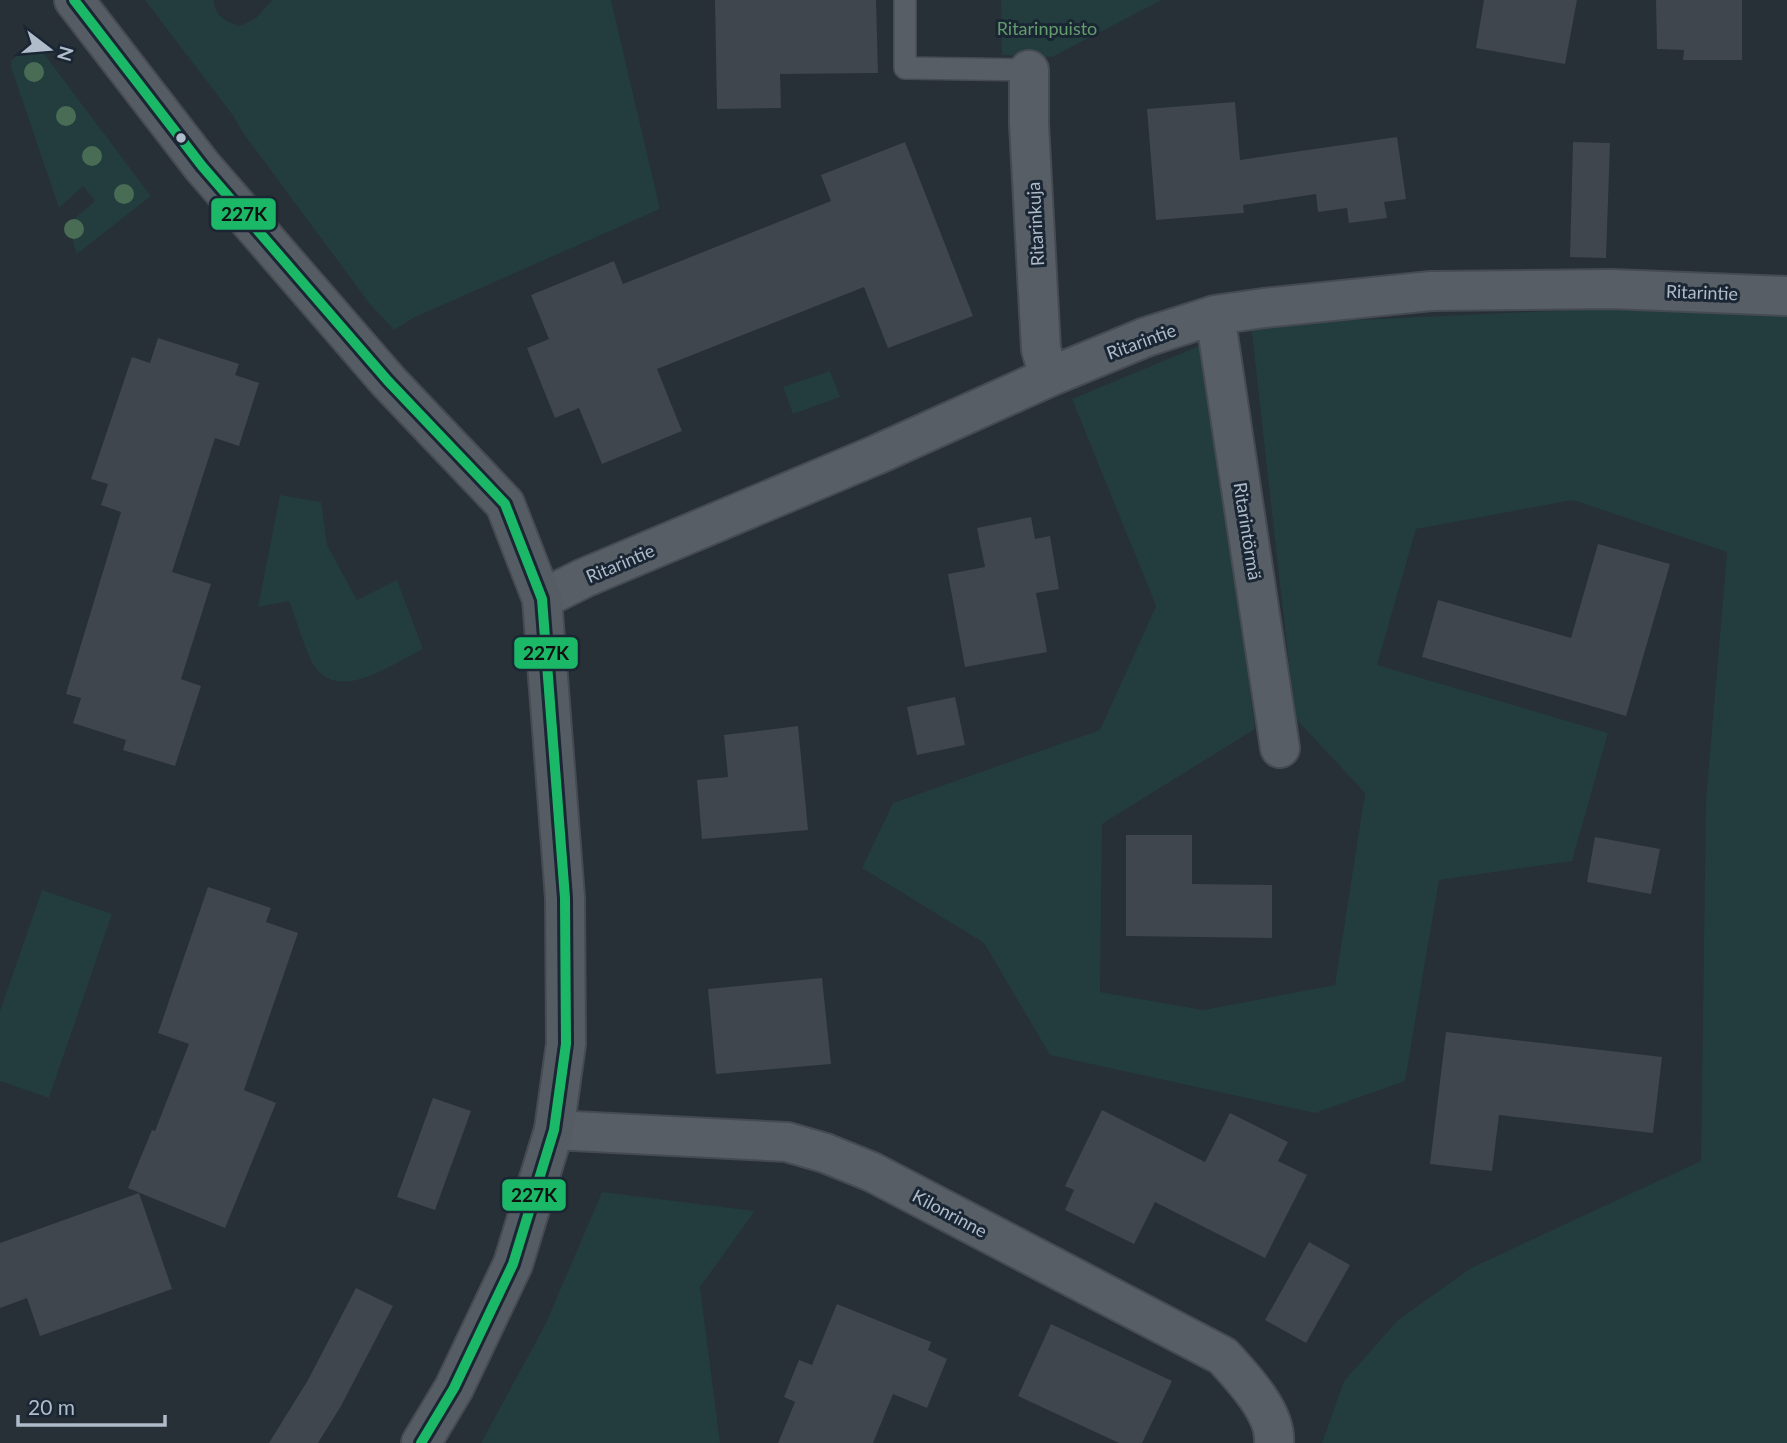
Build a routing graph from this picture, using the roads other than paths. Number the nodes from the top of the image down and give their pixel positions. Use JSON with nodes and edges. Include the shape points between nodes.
{"nodes":[{"id":1,"x":74,"y":0,"type":"edge"},
{"id":2,"x":905,"y":0,"type":"edge"},
{"id":3,"x":1030,"y":70,"type":"joint"},
{"id":4,"x":1787,"y":296,"type":"edge"},
{"id":5,"x":1215,"y":315,"type":"junction"},
{"id":6,"x":1049,"y":377,"type":"junction"},
{"id":7,"x":542,"y":599,"type":"junction"},
{"id":8,"x":1280,"y":748,"type":"dead end"},
{"id":9,"x":554,"y":1130,"type":"junction"},
{"id":10,"x":421,"y":1443,"type":"edge"},
{"id":11,"x":1274,"y":1443,"type":"edge"}],
"edges":[{"from":1,"to":7,"type":"street","via":[[202,166],[388,381],[505,504]]},
{"from":2,"to":3,"type":"lane","via":[[905,68]]},
{"from":3,"to":6,"type":"street","name":"Ritarinkuja","via":[[1041,349]]},
{"from":4,"to":5,"type":"street","name":"Ritarintie","via":[[1612,289],[1430,292]]},
{"from":5,"to":6,"type":"street","name":"Ritarintie","via":[[1146,337]]},
{"from":5,"to":8,"type":"street","name":"Ritarintörmä"},
{"from":6,"to":7,"type":"street","name":"Ritarintie"},
{"from":7,"to":9,"type":"street","via":[[565,898],[565,1044]]},
{"from":9,"to":10,"type":"street","via":[[513,1264],[454,1388]]},
{"from":9,"to":11,"type":"street","name":"Kilonrinne","via":[[787,1142],[872,1172],[1223,1356],[1254,1389],[1275,1434]]}]}
